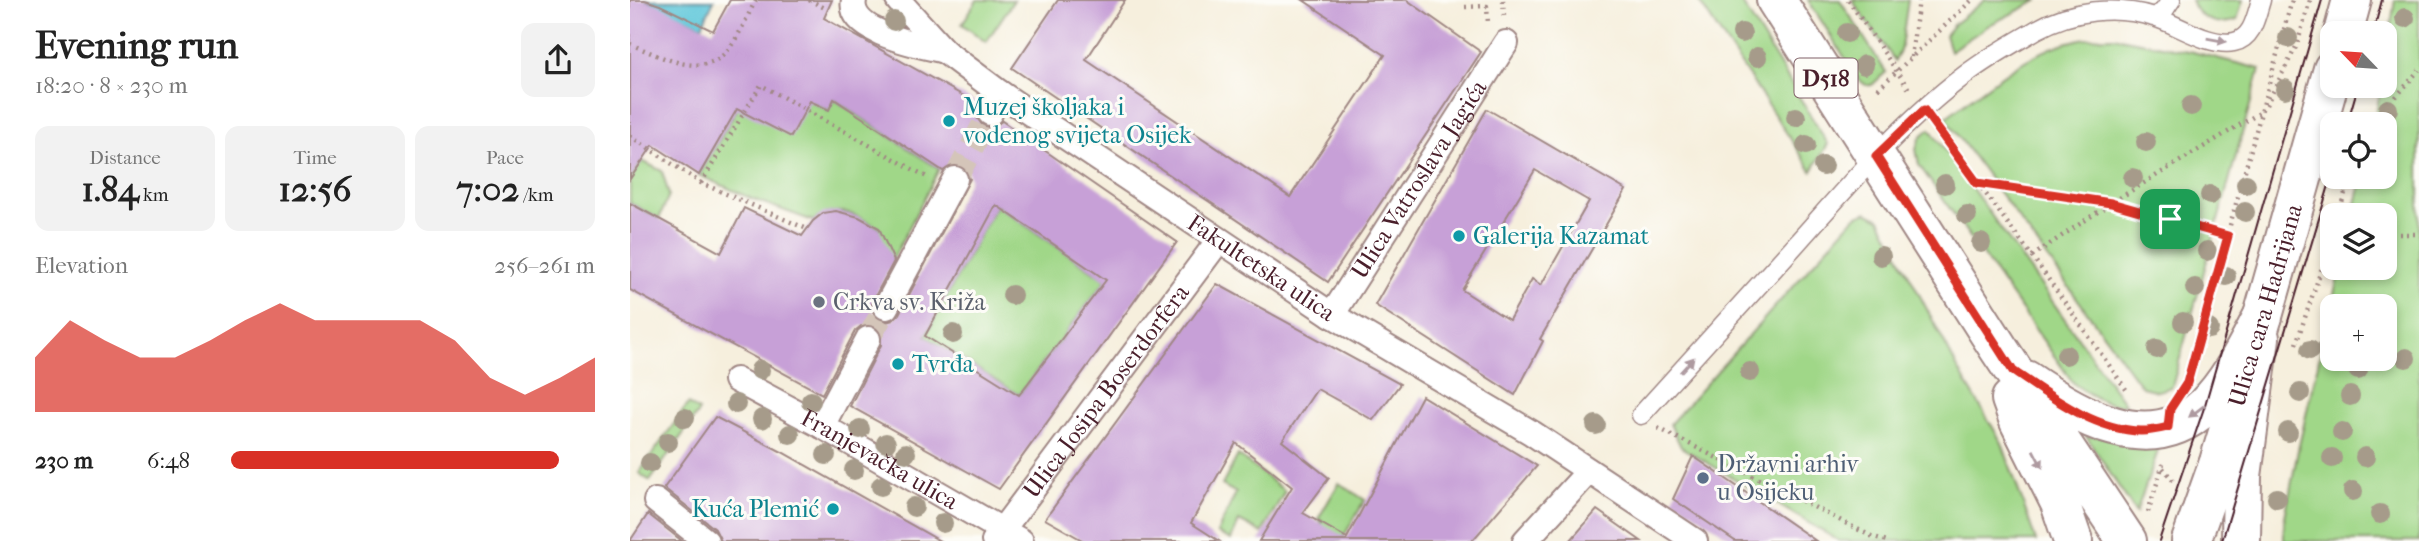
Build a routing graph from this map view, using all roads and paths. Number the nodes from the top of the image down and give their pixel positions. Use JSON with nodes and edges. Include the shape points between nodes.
{"nodes":[{"id":1,"x":757,"y":0,"type":"edge"},
{"id":2,"x":854,"y":0,"type":"edge"},
{"id":3,"x":898,"y":0,"type":"edge"},
{"id":4,"x":1776,"y":0,"type":"edge"},
{"id":5,"x":1848,"y":0,"type":"edge"},
{"id":6,"x":1919,"y":0,"type":"edge"},
{"id":7,"x":1972,"y":0,"type":"edge"},
{"id":8,"x":2171,"y":0,"type":"edge"},
{"id":9,"x":2261,"y":0,"type":"edge"},
{"id":10,"x":2292,"y":0,"type":"edge"},
{"id":11,"x":2310,"y":0,"type":"edge"},
{"id":12,"x":2352,"y":0,"type":"edge"},
{"id":13,"x":1465,"y":7,"type":"dead end"},
{"id":14,"x":2153,"y":17,"type":"junction"},
{"id":15,"x":2346,"y":21,"type":"edge"},
{"id":16,"x":1497,"y":35,"type":"joint"},
{"id":17,"x":630,"y":44,"type":"edge"},
{"id":18,"x":944,"y":51,"type":"junction"},
{"id":19,"x":1911,"y":57,"type":"junction"},
{"id":20,"x":2419,"y":70,"type":"edge"},
{"id":21,"x":1896,"y":72,"type":"junction"},
{"id":22,"x":1878,"y":89,"type":"dead end"},
{"id":23,"x":2325,"y":98,"type":"edge"},
{"id":24,"x":1924,"y":110,"type":"junction"},
{"id":25,"x":2262,"y":111,"type":"junction"},
{"id":26,"x":2383,"y":112,"type":"edge"},
{"id":27,"x":630,"y":136,"type":"edge"},
{"id":28,"x":1876,"y":156,"type":"junction"},
{"id":29,"x":917,"y":171,"type":"dead end"},
{"id":30,"x":955,"y":179,"type":"tunnel mouth"},
{"id":31,"x":701,"y":183,"type":"junction"},
{"id":32,"x":1977,"y":183,"type":"junction"},
{"id":33,"x":2111,"y":203,"type":"junction"},
{"id":34,"x":807,"y":229,"type":"dead end"},
{"id":35,"x":2397,"y":234,"type":"edge"},
{"id":36,"x":2419,"y":234,"type":"edge"},
{"id":37,"x":2228,"y":236,"type":"junction"},
{"id":38,"x":1219,"y":240,"type":"junction"},
{"id":39,"x":2032,"y":256,"type":"junction"},
{"id":40,"x":886,"y":307,"type":"tunnel mouth"},
{"id":41,"x":1332,"y":315,"type":"junction"},
{"id":42,"x":2263,"y":316,"type":"junction"},
{"id":43,"x":868,"y":339,"type":"tunnel mouth"},
{"id":44,"x":2006,"y":360,"type":"junction"},
{"id":45,"x":2191,"y":369,"type":"dead end"},
{"id":46,"x":736,"y":380,"type":"dead end"},
{"id":47,"x":2130,"y":396,"type":"dead end"},
{"id":48,"x":1641,"y":415,"type":"dead end"},
{"id":49,"x":821,"y":426,"type":"junction"},
{"id":50,"x":2168,"y":427,"type":"junction"},
{"id":51,"x":1658,"y":428,"type":"dead end"},
{"id":52,"x":1589,"y":471,"type":"junction"},
{"id":53,"x":656,"y":501,"type":"dead end"},
{"id":54,"x":2137,"y":529,"type":"edge"},
{"id":55,"x":1006,"y":537,"type":"edge"},
{"id":56,"x":706,"y":541,"type":"edge"},
{"id":57,"x":1525,"y":541,"type":"edge"},
{"id":58,"x":1695,"y":541,"type":"edge"},
{"id":59,"x":1886,"y":541,"type":"edge"},
{"id":60,"x":2073,"y":541,"type":"edge"},
{"id":61,"x":2191,"y":541,"type":"edge"},
{"id":62,"x":2241,"y":541,"type":"edge"}],
"edges":[{"from":1,"to":17,"type":"path","via":[[728,51],[717,60],[702,65],[679,62]]},
{"from":2,"to":18,"type":"street","name":"Fakultetska ulica","via":[[857,16],[877,31]]},
{"from":3,"to":18,"type":"street","name":"Fakultetska ulica"},
{"from":4,"to":28,"type":"main road","number":"D518"},
{"from":5,"to":21,"type":"path"},
{"from":6,"to":19,"type":"path"},
{"from":7,"to":19,"type":"path"},
{"from":8,"to":14,"type":"lane"},
{"from":14,"to":9,"type":"lane","one_way":true,"via":[[2192,34],[2233,42],[2246,36]]},
{"from":10,"to":25,"type":"path"},
{"from":11,"to":25,"type":"path","via":[[2297,45]]},
{"from":12,"to":15,"type":"main road"},
{"from":13,"to":16,"type":"path","via":[[1487,6]]},
{"from":14,"to":24,"type":"lane","via":[[2093,11],[2068,16],[1993,55]]},
{"from":16,"to":41,"type":"street","name":"Ulica Vatroslava Jagića"},
{"from":18,"to":38,"type":"street","name":"Fakultetska ulica","via":[[995,103]]},
{"from":19,"to":21,"type":"path"},
{"from":20,"to":26,"type":"path"},
{"from":21,"to":22,"type":"path"},
{"from":21,"to":24,"type":"path"},
{"from":23,"to":42,"type":"main road","name":"Ulica cara Hadrijana"},
{"from":24,"to":28,"type":"lane"},
{"from":24,"to":32,"type":"path"},
{"from":25,"to":33,"type":"path"},
{"from":25,"to":37,"type":"path"},
{"from":27,"to":31,"type":"path"},
{"from":28,"to":44,"type":"main road","number":"D518"},
{"from":48,"to":28,"type":"lane","one_way":true},
{"from":29,"to":31,"type":"path","via":[[761,85]]},
{"from":30,"to":40,"type":"street"},
{"from":31,"to":34,"type":"path"},
{"from":32,"to":33,"type":"path"},
{"from":32,"to":39,"type":"path"},
{"from":33,"to":37,"type":"path"},
{"from":33,"to":39,"type":"path"},
{"from":35,"to":36,"type":"path"},
{"from":37,"to":45,"type":"path"},
{"from":38,"to":41,"type":"street","name":"Fakultetska ulica"},
{"from":38,"to":55,"type":"street","name":"Ulica Josipa Boserdorfera"},
{"from":39,"to":47,"type":"path"},
{"from":41,"to":52,"type":"street","name":"Fakultetska ulica"},
{"from":42,"to":50,"type":"main road","one_way":true,"via":[[2205,405]]},
{"from":42,"to":61,"type":"main road","name":"Ulica cara Hadrijana"},
{"from":42,"to":62,"type":"main road","via":[[2250,399]]},
{"from":43,"to":49,"type":"street"},
{"from":44,"to":50,"type":"main road","via":[[2042,391],[2103,424],[2143,431]]},
{"from":44,"to":54,"type":"main road","number":"D518"},
{"from":44,"to":60,"type":"main road","one_way":true,"via":[[2019,421],[2060,503]]},
{"from":46,"to":49,"type":"street","name":"Franjevačka ulica"},
{"from":49,"to":55,"type":"street","name":"Franjevačka ulica"},
{"from":50,"to":54,"type":"path","via":[[2162,467]]},
{"from":51,"to":59,"type":"path"},
{"from":52,"to":57,"type":"street"},
{"from":52,"to":58,"type":"street","name":"Fakultetska ulica"},
{"from":53,"to":56,"type":"street"}]}
